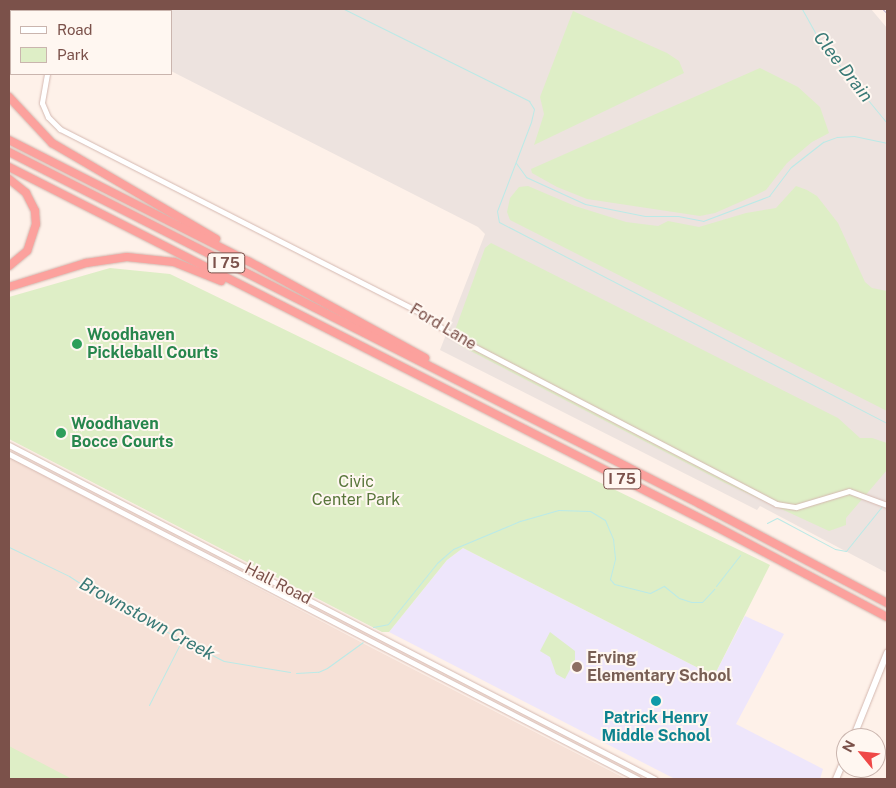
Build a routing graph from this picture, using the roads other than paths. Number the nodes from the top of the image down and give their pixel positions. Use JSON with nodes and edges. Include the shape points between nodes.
{"nodes":[{"id":1,"x":47,"y":75,"type":"edge"},
{"id":2,"x":9,"y":97,"type":"edge"},
{"id":3,"x":9,"y":140,"type":"edge"},
{"id":4,"x":9,"y":152,"type":"edge"},
{"id":5,"x":9,"y":167,"type":"edge"},
{"id":6,"x":9,"y":179,"type":"edge"},
{"id":7,"x":248,"y":261,"type":"junction"},
{"id":8,"x":9,"y":266,"type":"edge"},
{"id":9,"x":9,"y":287,"type":"edge"},
{"id":10,"x":267,"y":299,"type":"junction"},
{"id":11,"x":444,"y":373,"type":"junction"},
{"id":12,"x":9,"y":445,"type":"edge"},
{"id":13,"x":9,"y":454,"type":"edge"},
{"id":14,"x":63,"y":473,"type":"junction"},
{"id":15,"x":59,"y":480,"type":"junction"},
{"id":16,"x":885,"y":503,"type":"edge"},
{"id":17,"x":144,"y":515,"type":"junction"},
{"id":18,"x":141,"y":522,"type":"junction"},
{"id":19,"x":887,"y":603,"type":"edge"},
{"id":20,"x":885,"y":616,"type":"edge"},
{"id":21,"x":887,"y":653,"type":"edge"},
{"id":22,"x":547,"y":724,"type":"junction"},
{"id":23,"x":857,"y":728,"type":"edge"},
{"id":24,"x":544,"y":730,"type":"junction"},
{"id":25,"x":638,"y":779,"type":"edge"},
{"id":26,"x":655,"y":779,"type":"edge"}],
"edges":[{"from":1,"to":16,"type":"street","name":"Ford Lane","via":[[42,103],[48,117],[60,129],[421,313],[450,334],[776,504],[796,507],[841,491]]},
{"from":2,"to":7,"type":"highway","via":[[52,143]]},
{"from":3,"to":7,"type":"highway"},
{"from":4,"to":11,"type":"highway","number":"I 75"},
{"from":5,"to":10,"type":"highway","number":"I 75"},
{"from":6,"to":8,"type":"highway","via":[[26,193],[35,211],[36,224],[27,251]]},
{"from":7,"to":11,"type":"highway","via":[[424,358]]},
{"from":9,"to":10,"type":"highway","via":[[86,263],[138,257],[174,262],[252,296]]},
{"from":10,"to":20,"type":"highway","number":"I 75","via":[[708,522]]},
{"from":11,"to":19,"type":"highway","number":"I 75"},
{"from":12,"to":14,"type":"street","name":"Hall Road"},
{"from":13,"to":15,"type":"street","name":"Hall Road"},
{"from":14,"to":15,"type":"street"},
{"from":14,"to":17,"type":"street","name":"Hall Road"},
{"from":15,"to":18,"type":"street","name":"Hall Road"},
{"from":17,"to":18,"type":"street"},
{"from":17,"to":22,"type":"street","name":"Hall Road"},
{"from":18,"to":24,"type":"street","name":"Hall Road"},
{"from":21,"to":23,"type":"main road"},
{"from":22,"to":24,"type":"street"},
{"from":22,"to":26,"type":"street","name":"Hall Road"},
{"from":24,"to":25,"type":"street","name":"Hall Road"}]}
